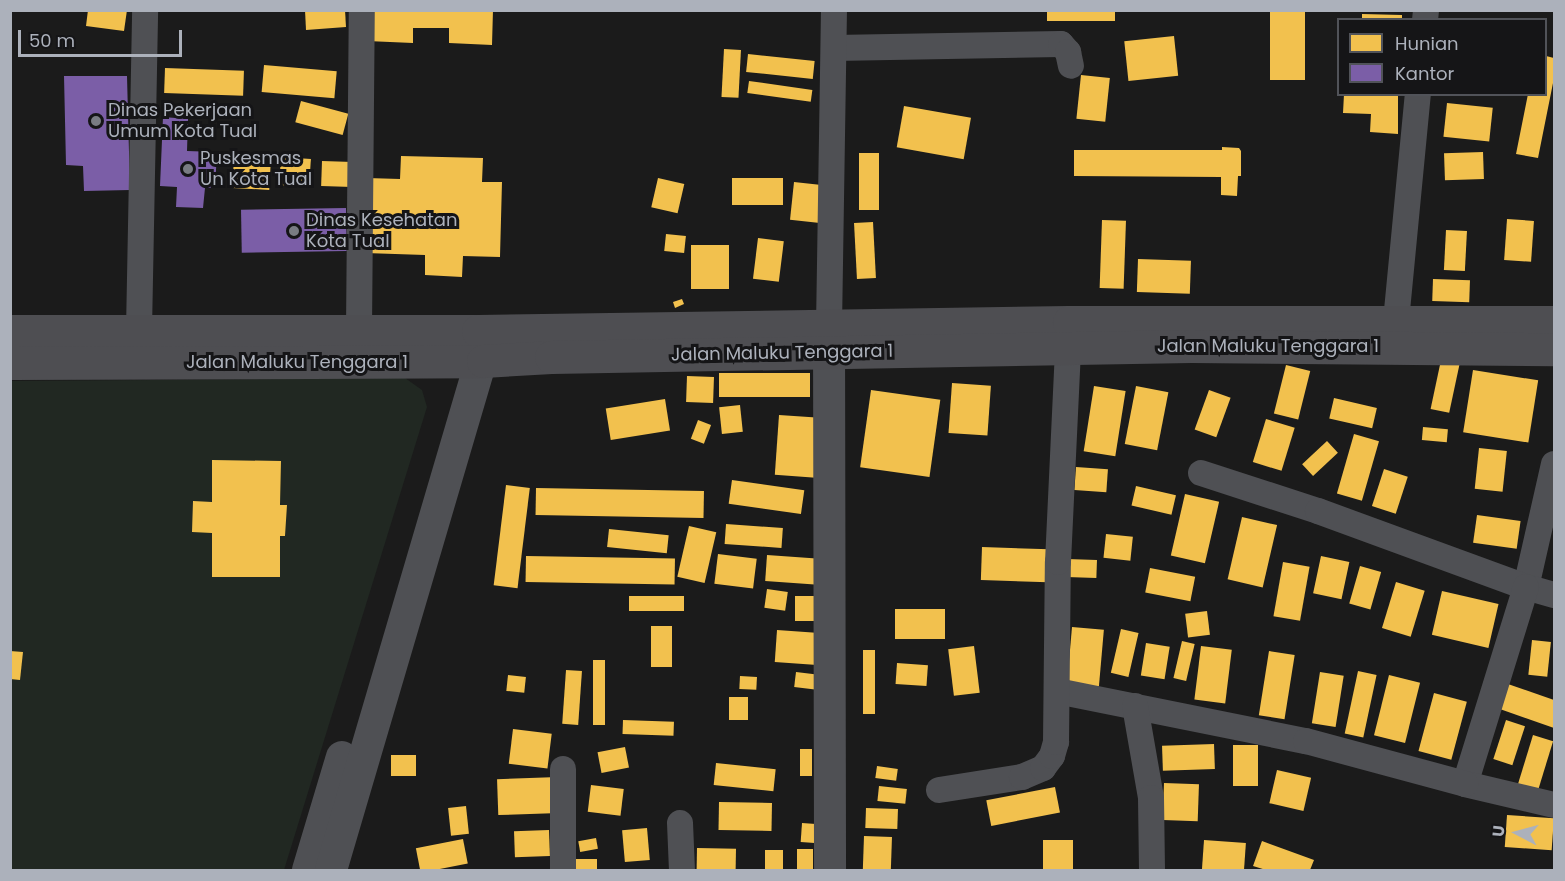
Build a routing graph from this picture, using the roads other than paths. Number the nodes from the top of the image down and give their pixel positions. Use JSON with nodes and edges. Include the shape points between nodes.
{"nodes":[{"id":1,"x":145,"y":10,"type":"edge"},
{"id":2,"x":362,"y":10,"type":"edge"},
{"id":3,"x":834,"y":10,"type":"edge"},
{"id":4,"x":834,"y":48,"type":"junction"},
{"id":5,"x":1071,"y":66,"type":"dead end"},
{"id":6,"x":1418,"y":96,"type":"edge"},
{"id":7,"x":1396,"y":321,"type":"junction"},
{"id":8,"x":1554,"y":322,"type":"edge"},
{"id":9,"x":139,"y":330,"type":"junction"},
{"id":10,"x":359,"y":330,"type":"junction"},
{"id":11,"x":10,"y":331,"type":"edge"},
{"id":12,"x":829,"y":339,"type":"junction"},
{"id":13,"x":475,"y":345,"type":"junction"},
{"id":14,"x":1068,"y":349,"type":"junction"},
{"id":15,"x":1554,"y":349,"type":"edge"},
{"id":16,"x":10,"y":363,"type":"edge"},
{"id":17,"x":1554,"y":464,"type":"edge"},
{"id":18,"x":1201,"y":473,"type":"dead end"},
{"id":19,"x":1526,"y":587,"type":"junction"},
{"id":20,"x":1554,"y":595,"type":"edge"},
{"id":21,"x":1057,"y":691,"type":"junction"},
{"id":22,"x":1135,"y":706,"type":"junction"},
{"id":23,"x":563,"y":769,"type":"dead end"},
{"id":24,"x":1465,"y":784,"type":"junction"},
{"id":25,"x":939,"y":790,"type":"dead end"},
{"id":26,"x":1554,"y":805,"type":"edge"},
{"id":27,"x":680,"y":823,"type":"dead end"},
{"id":28,"x":308,"y":870,"type":"edge"},
{"id":29,"x":331,"y":870,"type":"edge"},
{"id":30,"x":563,"y":870,"type":"edge"},
{"id":31,"x":682,"y":870,"type":"edge"},
{"id":32,"x":830,"y":870,"type":"edge"},
{"id":33,"x":1152,"y":870,"type":"edge"}],
"edges":[{"from":1,"to":9,"type":"street"},
{"from":2,"to":10,"type":"street"},
{"from":3,"to":4,"type":"street"},
{"from":4,"to":5,"type":"street","via":[[1061,44],[1068,52]]},
{"from":4,"to":12,"type":"street"},
{"from":6,"to":7,"type":"street"},
{"from":7,"to":8,"type":"main road","name":"Jalan Maluku Tenggara 1"},
{"from":7,"to":12,"type":"main road","name":"Jalan Maluku Tenggara 1","via":[[1081,322]]},
{"from":9,"to":10,"type":"main road","name":"Jalan Maluku Tenggara 1"},
{"from":9,"to":11,"type":"main road","name":"Jalan Maluku Tenggara 1"},
{"from":10,"to":13,"type":"main road","name":"Jalan Maluku Tenggara 1"},
{"from":12,"to":13,"type":"main road","name":"Jalan Maluku Tenggara 1"},
{"from":12,"to":14,"type":"main road","name":"Jalan Maluku Tenggara 1"},
{"from":12,"to":32,"type":"street"},
{"from":13,"to":16,"type":"main road","name":"Jalan Maluku Tenggara 1"},
{"from":13,"to":28,"type":"street"},
{"from":13,"to":29,"type":"street"},
{"from":14,"to":15,"type":"main road","name":"Jalan Maluku Tenggara 1"},
{"from":14,"to":21,"type":"street","via":[[1058,562]]},
{"from":17,"to":19,"type":"street"},
{"from":18,"to":19,"type":"street"},
{"from":19,"to":20,"type":"street"},
{"from":19,"to":24,"type":"street"},
{"from":21,"to":22,"type":"street"},
{"from":21,"to":25,"type":"street","via":[[1056,742],[1043,768],[1022,777]]},
{"from":22,"to":24,"type":"street","via":[[1306,741]]},
{"from":22,"to":33,"type":"street","via":[[1151,798]]},
{"from":23,"to":30,"type":"street"},
{"from":24,"to":26,"type":"street"},
{"from":27,"to":31,"type":"street"}]}
